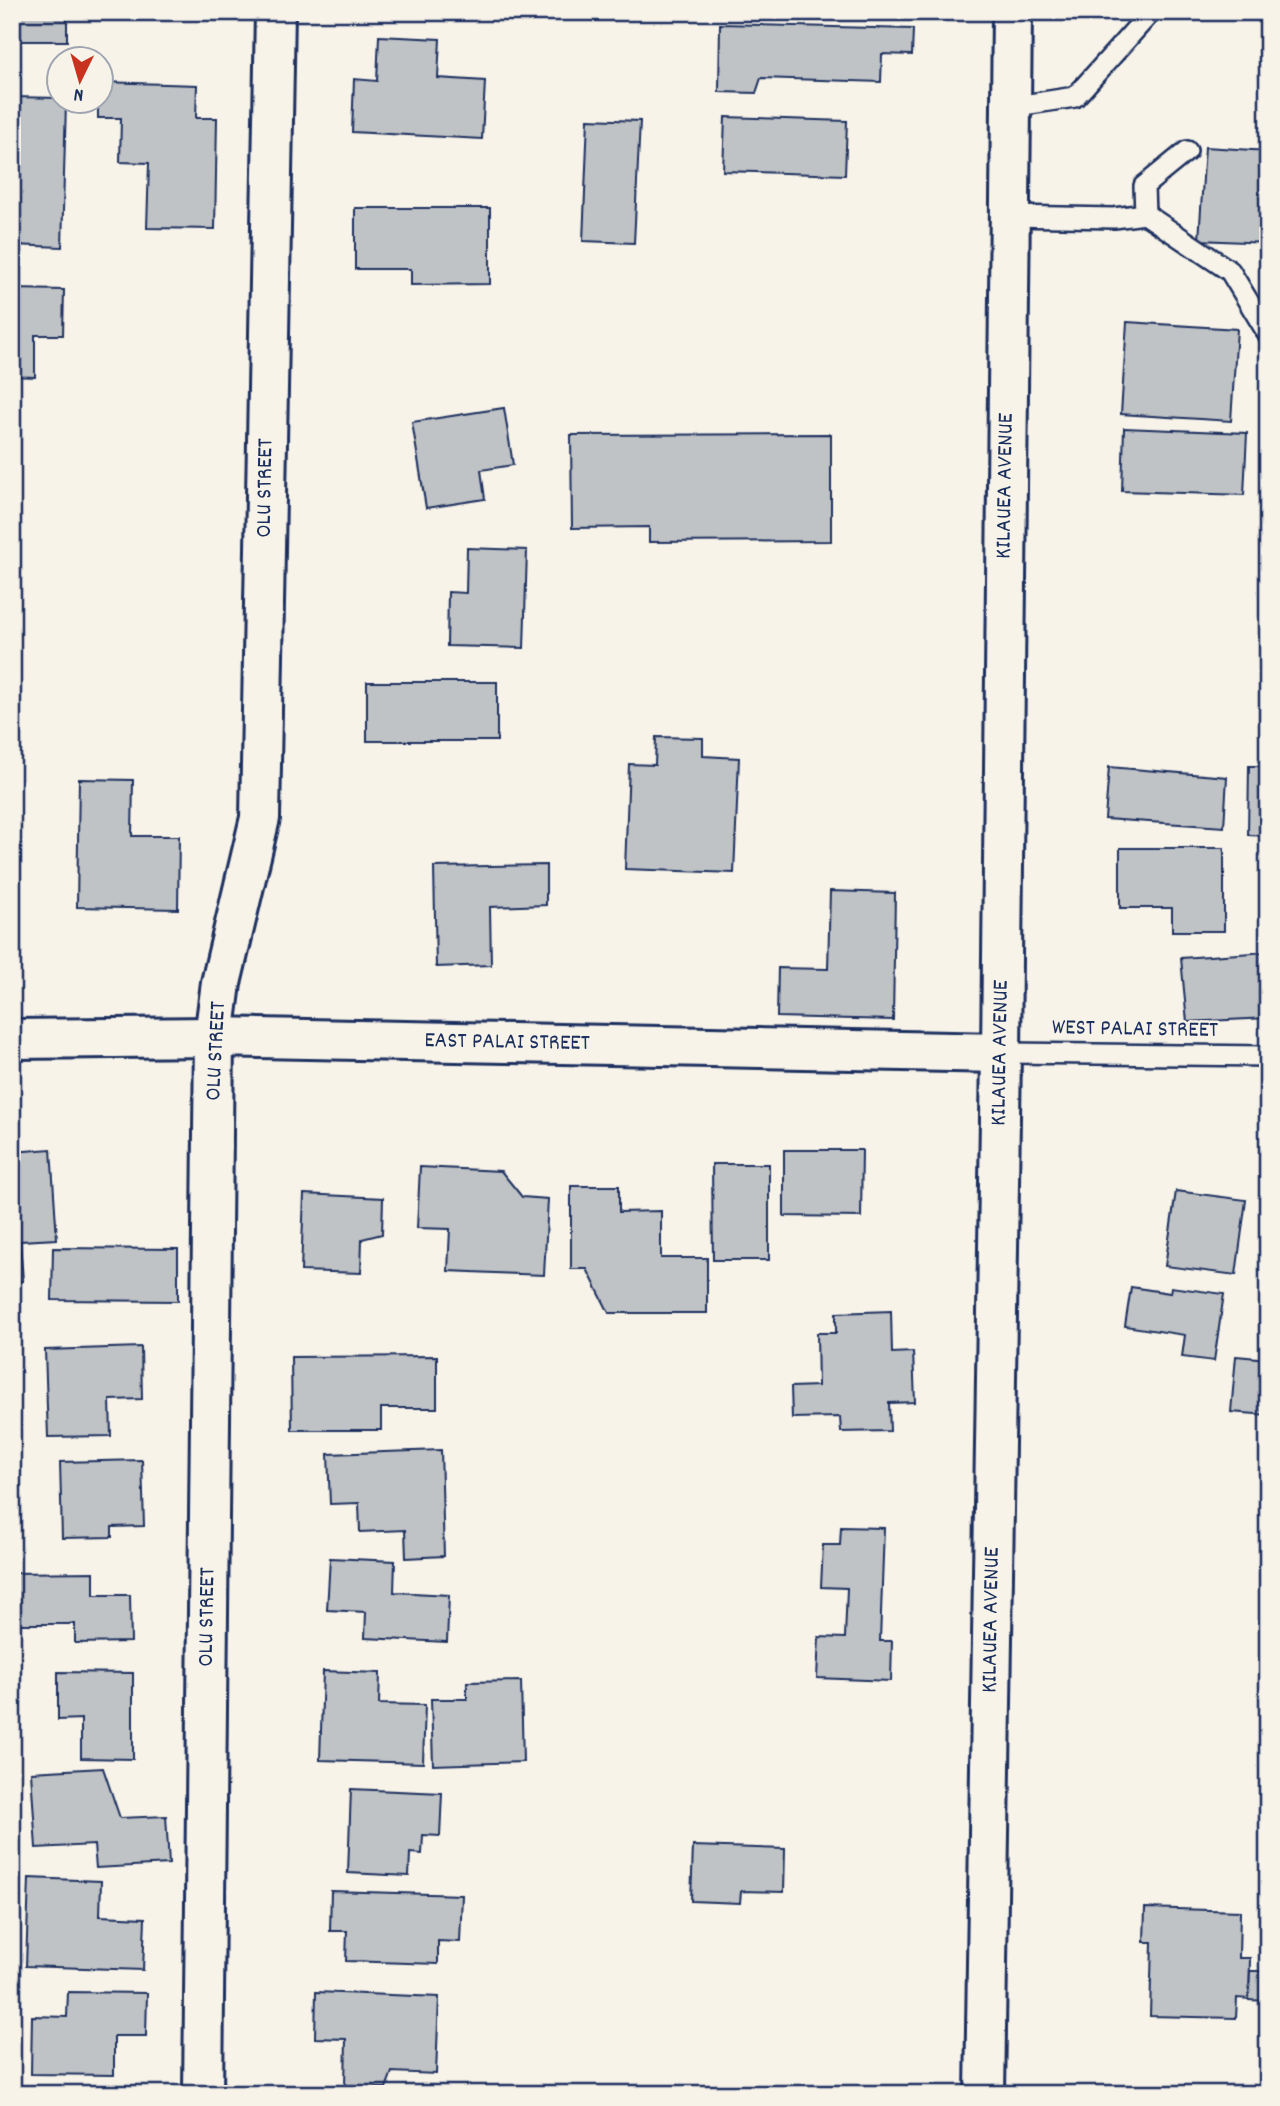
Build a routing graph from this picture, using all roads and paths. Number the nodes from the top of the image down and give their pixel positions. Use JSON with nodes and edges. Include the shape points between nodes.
{"nodes":[{"id":1,"x":275,"y":12,"type":"edge"},
{"id":2,"x":1012,"y":12,"type":"edge"},
{"id":3,"x":1151,"y":12,"type":"edge"},
{"id":4,"x":1010,"y":107,"type":"junction"},
{"id":5,"x":1187,"y":151,"type":"dead end"},
{"id":6,"x":1145,"y":214,"type":"junction"},
{"id":7,"x":1009,"y":216,"type":"junction"},
{"id":8,"x":1268,"y":334,"type":"edge"},
{"id":9,"x":214,"y":1037,"type":"junction"},
{"id":10,"x":12,"y":1039,"type":"edge"},
{"id":11,"x":1001,"y":1053,"type":"junction"},
{"id":12,"x":1268,"y":1056,"type":"edge"},
{"id":13,"x":204,"y":2094,"type":"edge"},
{"id":14,"x":985,"y":2094,"type":"edge"}],
"edges":[{"from":1,"to":9,"type":"street","name":"OLU STREET","via":[[260,818],[221,983]]},
{"from":2,"to":4,"type":"street","name":"KILAUEA AVENUE"},
{"from":3,"to":4,"type":"lane","via":[[1075,97]]},
{"from":4,"to":7,"type":"street","name":"KILAUEA AVENUE"},
{"from":5,"to":6,"type":"lane","via":[[1144,186]]},
{"from":6,"to":7,"type":"lane","via":[[1114,218]]},
{"from":6,"to":8,"type":"lane","via":[[1230,271]]},
{"from":7,"to":11,"type":"street","name":"KILAUEA AVENUE"},
{"from":9,"to":10,"type":"street","name":"EAST PALAI STREET"},
{"from":9,"to":11,"type":"street","name":"EAST PALAI STREET"},
{"from":9,"to":13,"type":"street","name":"OLU STREET"},
{"from":11,"to":12,"type":"lane","name":"WEST PALAI STREET"},
{"from":11,"to":14,"type":"street","name":"KILAUEA AVENUE"}]}
